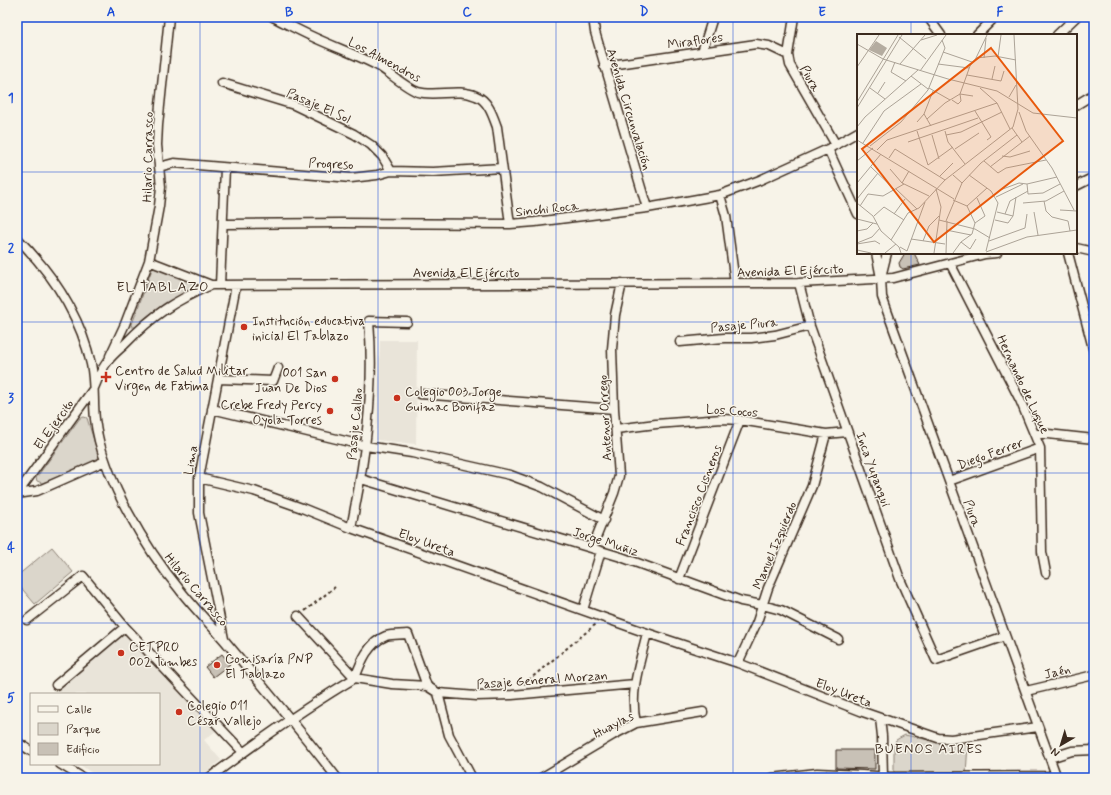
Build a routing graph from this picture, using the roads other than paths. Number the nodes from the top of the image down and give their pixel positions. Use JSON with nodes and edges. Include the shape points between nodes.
{"nodes":[{"id":1,"x":170,"y":17,"type":"edge"},
{"id":2,"x":273,"y":17,"type":"edge"},
{"id":3,"x":593,"y":17,"type":"edge"},
{"id":4,"x":713,"y":17,"type":"edge"},
{"id":5,"x":794,"y":17,"type":"edge"},
{"id":6,"x":928,"y":17,"type":"edge"},
{"id":7,"x":995,"y":17,"type":"edge"},
{"id":8,"x":1076,"y":17,"type":"edge"},
{"id":9,"x":940,"y":34,"type":"edge"},
{"id":10,"x":978,"y":34,"type":"edge"},
{"id":11,"x":1058,"y":34,"type":"edge"},
{"id":12,"x":702,"y":52,"type":"junction"},
{"id":13,"x":788,"y":55,"type":"junction"},
{"id":14,"x":604,"y":66,"type":"junction"},
{"id":15,"x":222,"y":83,"type":"dead end"},
{"id":16,"x":1094,"y":94,"type":"edge"},
{"id":17,"x":1077,"y":103,"type":"edge"},
{"id":18,"x":857,"y":133,"type":"edge"},
{"id":19,"x":836,"y":145,"type":"junction"},
{"id":20,"x":828,"y":149,"type":"junction"},
{"id":21,"x":160,"y":167,"type":"junction"},
{"id":22,"x":225,"y":168,"type":"junction"},
{"id":23,"x":502,"y":168,"type":"junction"},
{"id":24,"x":391,"y":171,"type":"junction"},
{"id":25,"x":1094,"y":177,"type":"edge"},
{"id":26,"x":1077,"y":186,"type":"edge"},
{"id":27,"x":720,"y":195,"type":"junction"},
{"id":28,"x":647,"y":208,"type":"junction"},
{"id":29,"x":857,"y":212,"type":"edge"},
{"id":30,"x":223,"y":224,"type":"junction"},
{"id":31,"x":510,"y":224,"type":"junction"},
{"id":32,"x":17,"y":238,"type":"edge"},
{"id":33,"x":1077,"y":248,"type":"edge"},
{"id":34,"x":1094,"y":252,"type":"edge"},
{"id":35,"x":876,"y":254,"type":"edge"},
{"id":36,"x":887,"y":254,"type":"edge"},
{"id":37,"x":982,"y":254,"type":"edge"},
{"id":38,"x":1068,"y":254,"type":"edge"},
{"id":39,"x":149,"y":261,"type":"junction"},
{"id":40,"x":950,"y":263,"type":"junction"},
{"id":41,"x":881,"y":278,"type":"junction"},
{"id":42,"x":735,"y":283,"type":"junction"},
{"id":43,"x":799,"y":283,"type":"junction"},
{"id":44,"x":622,"y":284,"type":"junction"},
{"id":45,"x":211,"y":285,"type":"junction"},
{"id":46,"x":220,"y":285,"type":"junction"},
{"id":47,"x":236,"y":285,"type":"junction"},
{"id":48,"x":407,"y":322,"type":"dead end"},
{"id":49,"x":810,"y":326,"type":"junction"},
{"id":50,"x":680,"y":342,"type":"dead end"},
{"id":51,"x":1094,"y":348,"type":"edge"},
{"id":52,"x":1094,"y":352,"type":"edge"},
{"id":53,"x":108,"y":360,"type":"junction"},
{"id":54,"x":278,"y":368,"type":"dead end"},
{"id":55,"x":218,"y":379,"type":"junction"},
{"id":56,"x":94,"y":388,"type":"junction"},
{"id":57,"x":420,"y":394,"type":"dead end"},
{"id":58,"x":212,"y":409,"type":"junction"},
{"id":59,"x":614,"y":409,"type":"junction"},
{"id":60,"x":740,"y":420,"type":"junction"},
{"id":61,"x":616,"y":429,"type":"junction"},
{"id":62,"x":847,"y":432,"type":"junction"},
{"id":63,"x":826,"y":434,"type":"junction"},
{"id":64,"x":1035,"y":434,"type":"junction"},
{"id":65,"x":1094,"y":439,"type":"edge"},
{"id":66,"x":366,"y":446,"type":"junction"},
{"id":67,"x":1040,"y":448,"type":"junction"},
{"id":68,"x":105,"y":461,"type":"junction"},
{"id":69,"x":199,"y":478,"type":"junction"},
{"id":70,"x":361,"y":479,"type":"junction"},
{"id":71,"x":948,"y":481,"type":"junction"},
{"id":72,"x":17,"y":494,"type":"edge"},
{"id":73,"x":604,"y":520,"type":"junction"},
{"id":74,"x":351,"y":528,"type":"junction"},
{"id":75,"x":597,"y":550,"type":"junction"},
{"id":76,"x":1046,"y":573,"type":"dead end"},
{"id":77,"x":680,"y":579,"type":"junction"},
{"id":78,"x":762,"y":605,"type":"junction"},
{"id":79,"x":583,"y":610,"type":"junction"},
{"id":80,"x":298,"y":616,"type":"road end"},
{"id":81,"x":27,"y":620,"type":"dead end"},
{"id":82,"x":125,"y":627,"type":"junction"},
{"id":83,"x":647,"y":633,"type":"junction"},
{"id":84,"x":1005,"y":636,"type":"junction"},
{"id":85,"x":838,"y":639,"type":"dead end"},
{"id":86,"x":224,"y":640,"type":"junction"},
{"id":87,"x":738,"y":663,"type":"junction"},
{"id":88,"x":1094,"y":675,"type":"edge"},
{"id":89,"x":356,"y":678,"type":"junction"},
{"id":90,"x":635,"y":684,"type":"junction"},
{"id":91,"x":56,"y":685,"type":"dead end"},
{"id":92,"x":427,"y":686,"type":"junction"},
{"id":93,"x":1026,"y":691,"type":"junction"},
{"id":94,"x":438,"y":693,"type":"junction"},
{"id":95,"x":703,"y":712,"type":"dead end"},
{"id":96,"x":290,"y":718,"type":"junction"},
{"id":97,"x":880,"y":718,"type":"junction"},
{"id":98,"x":636,"y":723,"type":"junction"},
{"id":99,"x":1038,"y":727,"type":"junction"},
{"id":100,"x":17,"y":742,"type":"edge"},
{"id":101,"x":30,"y":750,"type":"edge"},
{"id":102,"x":1094,"y":750,"type":"edge"},
{"id":103,"x":243,"y":752,"type":"junction"},
{"id":104,"x":1050,"y":758,"type":"junction"},
{"id":105,"x":61,"y":765,"type":"edge"},
{"id":106,"x":77,"y":777,"type":"edge"},
{"id":107,"x":883,"y":777,"type":"junction"},
{"id":108,"x":1057,"y":777,"type":"edge"},
{"id":109,"x":210,"y":778,"type":"edge"},
{"id":110,"x":337,"y":778,"type":"edge"},
{"id":111,"x":472,"y":778,"type":"edge"},
{"id":112,"x":541,"y":778,"type":"edge"},
{"id":113,"x":772,"y":778,"type":"edge"}],
"edges":[{"from":1,"to":21,"type":"street","name":"Hilario Carrasco","via":[[158,125]]},
{"from":2,"to":23,"type":"street","name":"Los Almendros","via":[[374,64],[418,92],[469,94],[481,99],[497,127]]},
{"from":3,"to":14,"type":"street","name":"Avenida Circunvalación"},
{"from":4,"to":12,"type":"street"},
{"from":5,"to":13,"type":"street","name":"Piura"},
{"from":6,"to":9,"type":"street"},
{"from":7,"to":10,"type":"street"},
{"from":8,"to":11,"type":"street"},
{"from":12,"to":13,"type":"street","name":"Miraflores","via":[[756,44],[769,46]]},
{"from":12,"to":14,"type":"street","name":"Miraflores"},
{"from":13,"to":19,"type":"street","name":"Piura","via":[[794,74]]},
{"from":14,"to":28,"type":"street","name":"Avenida Circunvalación"},
{"from":15,"to":24,"type":"street","name":"Pasaje El Sol","via":[[294,104],[354,134],[382,156]]},
{"from":16,"to":17,"type":"street"},
{"from":18,"to":19,"type":"street","name":"Sinchi Roca"},
{"from":19,"to":20,"type":"street","name":"Sinchi Roca"},
{"from":20,"to":27,"type":"street","name":"Sinchi Roca"},
{"from":20,"to":29,"type":"street"},
{"from":21,"to":22,"type":"street","name":"Progreso","via":[[174,163]]},
{"from":21,"to":39,"type":"street","name":"Hilario Carrasco","via":[[159,206]]},
{"from":22,"to":24,"type":"street","name":"Progreso","via":[[351,178]]},
{"from":22,"to":30,"type":"street"},
{"from":23,"to":24,"type":"street","name":"Progreso","via":[[433,172]]},
{"from":23,"to":31,"type":"street","name":"Los Almendros"},
{"from":25,"to":26,"type":"street"},
{"from":27,"to":28,"type":"street","name":"Sinchi Roca"},
{"from":27,"to":42,"type":"street","via":[[726,216]]},
{"from":28,"to":31,"type":"street","name":"Sinchi Roca"},
{"from":30,"to":31,"type":"street","name":"Sinchi Roca"},
{"from":30,"to":46,"type":"street"},
{"from":32,"to":56,"type":"street","name":"Hilario Carrasco","via":[[50,274],[74,316],[91,365]]},
{"from":33,"to":34,"type":"street"},
{"from":35,"to":41,"type":"street","name":"Piura"},
{"from":36,"to":41,"type":"street"},
{"from":37,"to":40,"type":"street","name":"Avenida El Ejército"},
{"from":38,"to":51,"type":"street"},
{"from":39,"to":45,"type":"street"},
{"from":39,"to":53,"type":"street","name":"Hilario Carrasco"},
{"from":40,"to":41,"type":"street","name":"Avenida El Ejército","via":[[908,275]]},
{"from":40,"to":64,"type":"street","name":"Hernando de Luque"},
{"from":41,"to":43,"type":"street","name":"Avenida El Ejército"},
{"from":41,"to":71,"type":"street","name":"Piura","via":[[882,297]]},
{"from":42,"to":43,"type":"street","name":"Avenida El Ejército"},
{"from":42,"to":44,"type":"street","name":"Avenida El Ejército"},
{"from":43,"to":49,"type":"street","name":"Inca Yupanqui"},
{"from":44,"to":47,"type":"street","name":"Avenida El Ejército"},
{"from":44,"to":59,"type":"street","name":"Antenor Orrego","via":[[615,315],[612,348]]},
{"from":45,"to":46,"type":"street","name":"Avenida El Ejército"},
{"from":45,"to":53,"type":"street","name":"Avenida El Ejército","via":[[156,315]]},
{"from":46,"to":47,"type":"street","name":"Avenida El Ejército"},
{"from":47,"to":55,"type":"street","name":"Lima"},
{"from":48,"to":66,"type":"street","name":"Pasaje Callao","via":[[370,321]]},
{"from":49,"to":50,"type":"street","name":"Pasaje Piura","via":[[751,338]]},
{"from":49,"to":62,"type":"street","name":"Inca Yupanqui"},
{"from":51,"to":52,"type":"street"},
{"from":53,"to":56,"type":"street","name":"Avenida El Ejército"},
{"from":54,"to":55,"type":"street","via":[[272,381]]},
{"from":55,"to":58,"type":"street","name":"Lima"},
{"from":56,"to":68,"type":"street","name":"Hilario Carrasco","via":[[95,419]]},
{"from":56,"to":72,"type":"street","name":"El Ejercito"},
{"from":57,"to":59,"type":"street"},
{"from":58,"to":66,"type":"street","name":"Jorge Muñiz"},
{"from":58,"to":69,"type":"street","name":"Lima"},
{"from":59,"to":61,"type":"street","name":"Antenor Orrego"},
{"from":60,"to":61,"type":"street","name":"Los Cocos","via":[[692,420]]},
{"from":60,"to":63,"type":"street","name":"Los Cocos"},
{"from":60,"to":77,"type":"street","name":"Francisco Cisneros"},
{"from":61,"to":73,"type":"street","name":"Antenor Orrego","via":[[619,476]]},
{"from":62,"to":63,"type":"street","name":"Los Cocos"},
{"from":62,"to":84,"type":"street","name":"Inca Yupanqui","via":[[900,579],[936,660]]},
{"from":63,"to":78,"type":"street","name":"Manuel Izquierdo","via":[[812,486]]},
{"from":64,"to":65,"type":"street","name":"Diego Ferrer"},
{"from":64,"to":67,"type":"street","name":"Hernando de Luque"},
{"from":66,"to":70,"type":"street","name":"Pasaje Callao"},
{"from":66,"to":73,"type":"street","name":"Jorge Muñiz","via":[[412,453],[510,475],[542,487]]},
{"from":67,"to":71,"type":"street","name":"Diego Ferrer"},
{"from":67,"to":76,"type":"street","name":"Hernando de Luque","via":[[1042,552]]},
{"from":68,"to":72,"type":"street","via":[[37,491]]},
{"from":68,"to":86,"type":"street","name":"Hilario Carrasco","via":[[127,510],[147,545],[180,591]]},
{"from":69,"to":74,"type":"street","name":"Eloy Ureta","via":[[254,491]]},
{"from":69,"to":86,"type":"street","name":"Lima","via":[[200,513]]},
{"from":70,"to":74,"type":"street","name":"Pasaje Callao"},
{"from":70,"to":75,"type":"street","name":"Jorge Muñiz"},
{"from":71,"to":84,"type":"street","name":"Piura"},
{"from":73,"to":75,"type":"street","name":"Antenor Orrego"},
{"from":74,"to":79,"type":"street","name":"Eloy Ureta"},
{"from":75,"to":77,"type":"street","name":"Jorge Muñiz"},
{"from":75,"to":79,"type":"street","name":"Antenor Orrego"},
{"from":77,"to":78,"type":"street","name":"Jorge Muñiz","via":[[741,601]]},
{"from":78,"to":85,"type":"street","name":"Jorge Muñiz","via":[[782,610]]},
{"from":78,"to":87,"type":"street","name":"Manuel Izquierdo"},
{"from":79,"to":83,"type":"street","name":"Eloy Ureta"},
{"from":80,"to":89,"type":"street"},
{"from":81,"to":82,"type":"street","via":[[83,576]]},
{"from":82,"to":91,"type":"street"},
{"from":82,"to":103,"type":"street"},
{"from":83,"to":87,"type":"street","name":"Eloy Ureta"},
{"from":83,"to":90,"type":"street"},
{"from":84,"to":93,"type":"street","name":"Piura"},
{"from":86,"to":96,"type":"street","name":"Hilario Carrasco"},
{"from":87,"to":97,"type":"street","name":"Eloy Ureta"},
{"from":88,"to":93,"type":"street","name":"Jaén"},
{"from":89,"to":92,"type":"street"},
{"from":89,"to":92,"type":"street","via":[[367,651],[387,636],[408,634]]},
{"from":89,"to":96,"type":"street"},
{"from":90,"to":94,"type":"street","name":"Pasaje General Morzan","via":[[512,695]]},
{"from":90,"to":98,"type":"street","via":[[633,709]]},
{"from":92,"to":94,"type":"street","name":"Pasaje General Morzan"},
{"from":93,"to":99,"type":"street","name":"Piura"},
{"from":94,"to":111,"type":"street","via":[[449,735]]},
{"from":95,"to":98,"type":"street","name":"Huaylas"},
{"from":96,"to":103,"type":"street"},
{"from":96,"to":110,"type":"street","name":"Hilario Carrasco"},
{"from":97,"to":99,"type":"street","name":"Eloy Ureta","via":[[938,738],[951,739]]},
{"from":97,"to":107,"type":"street"},
{"from":98,"to":112,"type":"street","name":"Huaylas","via":[[613,734]]},
{"from":99,"to":104,"type":"street","name":"Piura"},
{"from":100,"to":101,"type":"street"},
{"from":102,"to":104,"type":"street","via":[[1072,751]]},
{"from":103,"to":109,"type":"street"},
{"from":104,"to":108,"type":"street","name":"Piura"},
{"from":105,"to":106,"type":"street"},
{"from":107,"to":108,"type":"street"},
{"from":107,"to":113,"type":"street","via":[[817,773]]}]}
